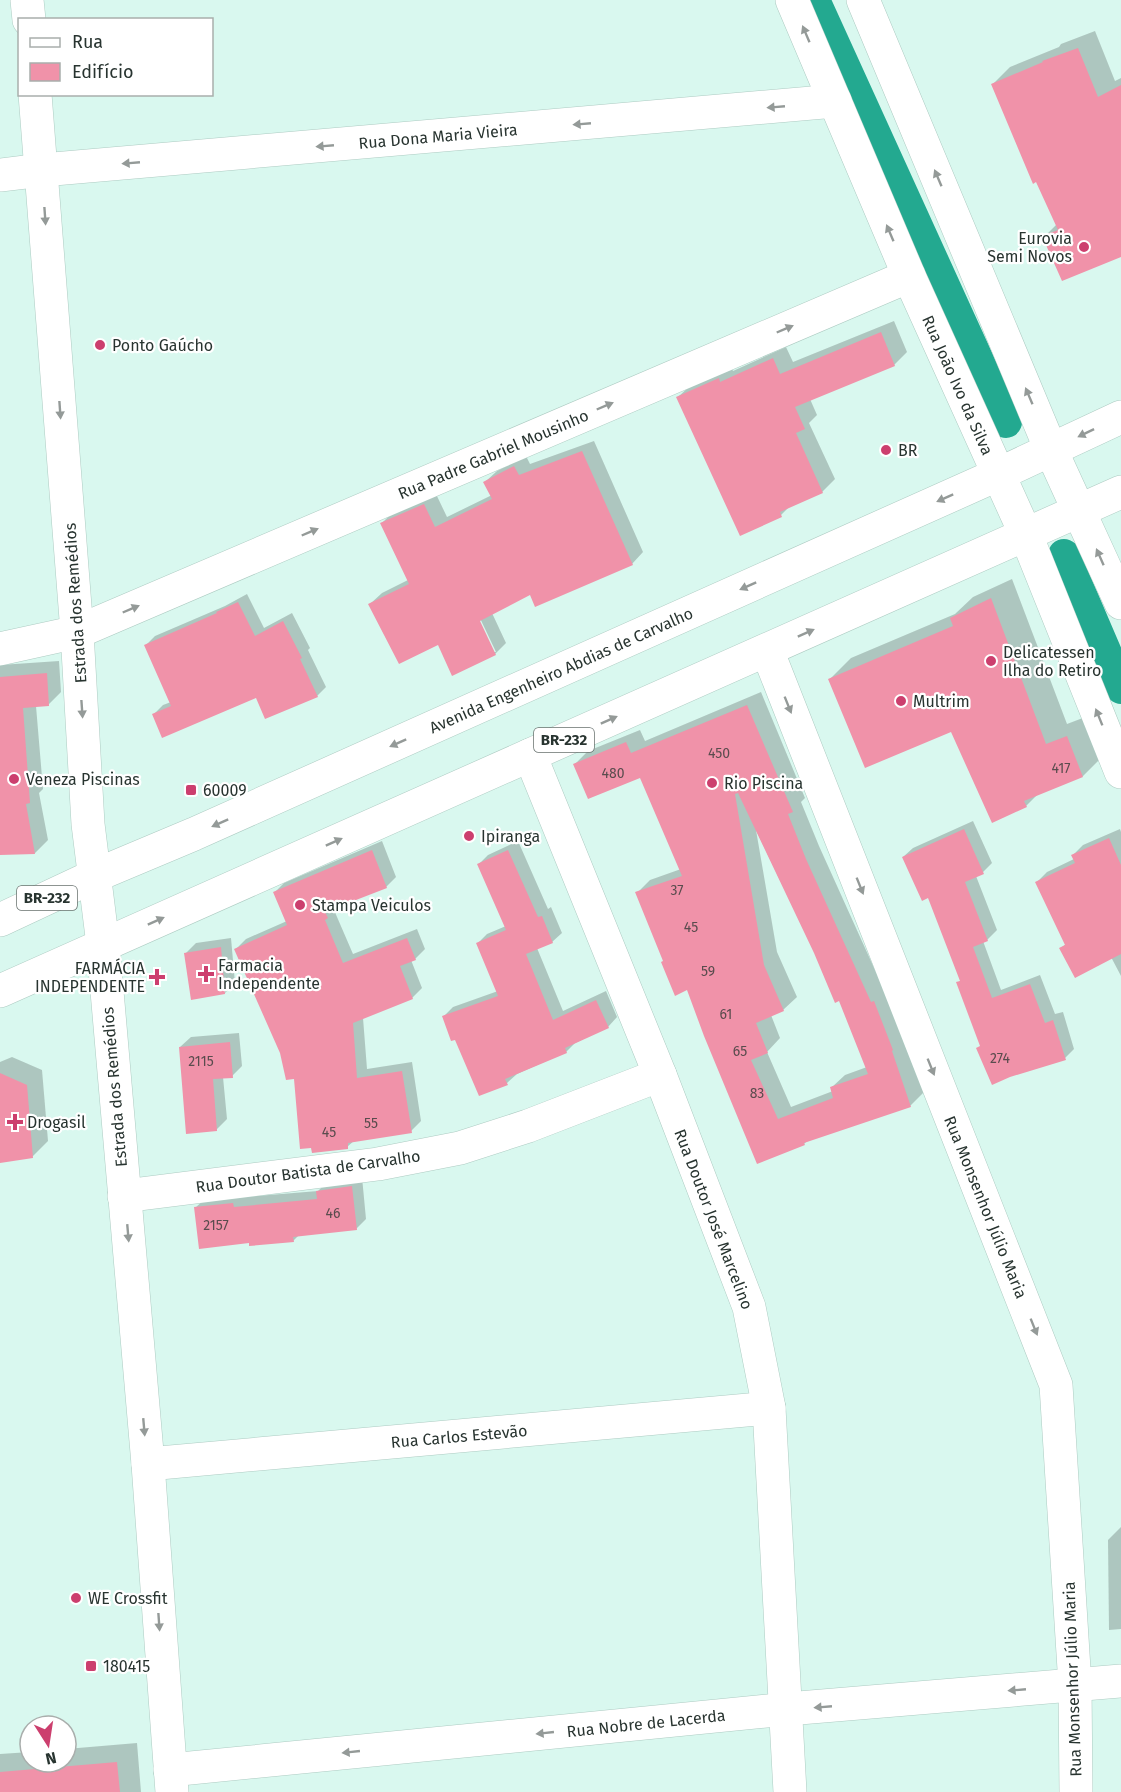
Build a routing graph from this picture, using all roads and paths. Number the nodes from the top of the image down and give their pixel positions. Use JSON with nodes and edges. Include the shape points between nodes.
{"nodes":[{"id":1,"x":27,"y":0,"type":"edge"},
{"id":2,"x":792,"y":0,"type":"edge"},
{"id":3,"x":863,"y":0,"type":"edge"},
{"id":4,"x":29,"y":18,"type":"edge"},
{"id":5,"x":35,"y":96,"type":"edge"},
{"id":6,"x":835,"y":101,"type":"junction"},
{"id":7,"x":42,"y":170,"type":"junction"},
{"id":8,"x":0,"y":175,"type":"edge"},
{"id":9,"x":909,"y":276,"type":"junction"},
{"id":10,"x":1121,"y":417,"type":"edge"},
{"id":11,"x":1051,"y":450,"type":"junction"},
{"id":12,"x":999,"y":474,"type":"junction"},
{"id":13,"x":1121,"y":492,"type":"edge"},
{"id":14,"x":1080,"y":511,"type":"junction"},
{"id":15,"x":1026,"y":535,"type":"junction"},
{"id":16,"x":1121,"y":603,"type":"edge"},
{"id":17,"x":77,"y":632,"type":"junction"},
{"id":18,"x":0,"y":649,"type":"edge"},
{"id":19,"x":767,"y":650,"type":"junction"},
{"id":20,"x":530,"y":755,"type":"junction"},
{"id":21,"x":1121,"y":772,"type":"edge"},
{"id":22,"x":94,"y":876,"type":"junction"},
{"id":23,"x":0,"y":920,"type":"edge"},
{"id":24,"x":103,"y":945,"type":"junction"},
{"id":25,"x":0,"y":991,"type":"edge"},
{"id":26,"x":660,"y":1075,"type":"junction"},
{"id":27,"x":124,"y":1196,"type":"junction"},
{"id":28,"x":769,"y":1408,"type":"junction"},
{"id":29,"x":148,"y":1464,"type":"junction"},
{"id":30,"x":1121,"y":1682,"type":"edge"},
{"id":31,"x":1075,"y":1686,"type":"junction"},
{"id":32,"x":787,"y":1710,"type":"junction"},
{"id":33,"x":171,"y":1781,"type":"edge"},
{"id":34,"x":790,"y":1792,"type":"edge"},
{"id":35,"x":1076,"y":1792,"type":"edge"}],
"edges":[{"from":1,"to":4,"type":"main road"},
{"from":6,"to":2,"type":"main road","name":"Rua João Ivo da Silva","one_way":true},
{"from":11,"to":3,"type":"main road","one_way":true},
{"from":5,"to":7,"type":"main road","name":"Estrada dos Remédios"},
{"from":6,"to":7,"type":"main road","name":"Rua Dona Maria Vieira","one_way":true},
{"from":9,"to":6,"type":"main road","name":"Rua João Ivo da Silva","one_way":true},
{"from":7,"to":8,"type":"main road","name":"Rua Dona Maria Vieira"},
{"from":7,"to":17,"type":"main road","name":"Estrada dos Remédios","one_way":true},
{"from":9,"to":12,"type":"main road","name":"Rua João Ivo da Silva"},
{"from":17,"to":9,"type":"main road","name":"Rua Padre Gabriel Mousinho","one_way":true},
{"from":10,"to":11,"type":"main road","name":"Avenida Engenheiro Abdias de Carvalho","number":"BR-232","one_way":true},
{"from":11,"to":12,"type":"main road","name":"Avenida Engenheiro Abdias de Carvalho","number":"BR-232"},
{"from":11,"to":14,"type":"main road"},
{"from":12,"to":15,"type":"main road","name":"Rua João Ivo da Silva"},
{"from":12,"to":22,"type":"main road","name":"Avenida Engenheiro Abdias de Carvalho","number":"BR-232","one_way":true,"via":[[205,830]]},
{"from":13,"to":14,"type":"main road","number":"BR-232"},
{"from":14,"to":15,"type":"main road","number":"BR-232"},
{"from":16,"to":14,"type":"main road","one_way":true},
{"from":19,"to":15,"type":"main road","number":"BR-232","one_way":true},
{"from":21,"to":15,"type":"main road","name":"Rua João Ivo da Silva","one_way":true},
{"from":17,"to":18,"type":"main road","name":"Rua Padre Gabriel Mousinho"},
{"from":17,"to":22,"type":"main road","name":"Estrada dos Remédios","one_way":true},
{"from":20,"to":19,"type":"main road","number":"BR-232","one_way":true},
{"from":19,"to":31,"type":"main road","name":"Rua Monsenhor Júlio Maria","one_way":true,"via":[[1056,1384]]},
{"from":24,"to":20,"type":"main road","number":"BR-232","one_way":true},
{"from":20,"to":26,"type":"main road","name":"Rua Doutor José Marcelino"},
{"from":22,"to":23,"type":"main road","name":"Avenida Engenheiro Abdias de Carvalho","number":"BR-232"},
{"from":22,"to":24,"type":"main road","name":"Estrada dos Remédios"},
{"from":24,"to":25,"type":"main road","number":"BR-232"},
{"from":24,"to":27,"type":"main road","name":"Estrada dos Remédios"},
{"from":26,"to":27,"type":"main road","name":"Rua Doutor Batista de Carvalho","via":[[460,1148],[378,1164]]},
{"from":26,"to":28,"type":"main road","name":"Rua Doutor José Marcelino","via":[[749,1307]]},
{"from":27,"to":29,"type":"main road","name":"Estrada dos Remédios","one_way":true},
{"from":28,"to":29,"type":"main road","name":"Rua Carlos Estevão"},
{"from":28,"to":32,"type":"main road","name":"Rua Doutor José Marcelino"},
{"from":29,"to":33,"type":"main road","name":"Estrada dos Remédios","one_way":true},
{"from":30,"to":31,"type":"main road","name":"Rua Nobre de Lacerda"},
{"from":31,"to":32,"type":"main road","name":"Rua Nobre de Lacerda","one_way":true},
{"from":31,"to":35,"type":"main road","name":"Rua Monsenhor Júlio Maria"},
{"from":32,"to":33,"type":"main road","name":"Rua Nobre de Lacerda","one_way":true},
{"from":32,"to":34,"type":"main road","name":"Rua Doutor José Marcelino"}]}
